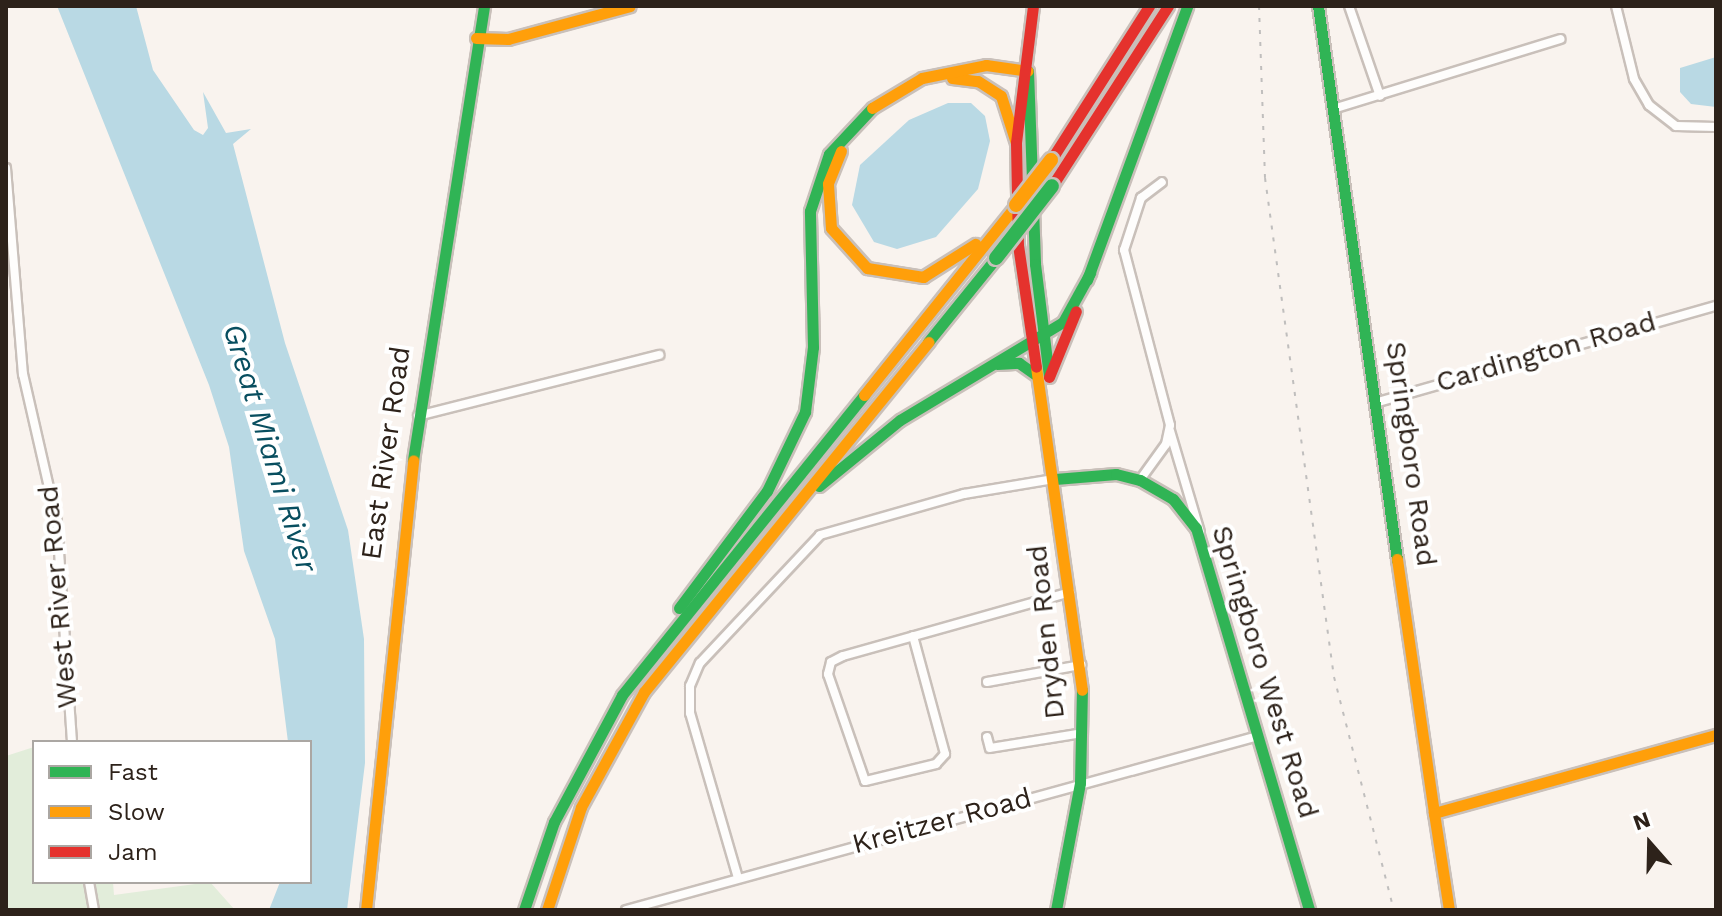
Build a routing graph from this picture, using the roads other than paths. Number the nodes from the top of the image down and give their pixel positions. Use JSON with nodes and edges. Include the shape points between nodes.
{"nodes":[{"id":1,"x":484,"y":6,"type":"edge"},
{"id":2,"x":630,"y":6,"type":"edge"},
{"id":3,"x":1033,"y":6,"type":"edge"},
{"id":4,"x":1149,"y":6,"type":"edge"},
{"id":5,"x":1168,"y":6,"type":"edge"},
{"id":6,"x":1187,"y":6,"type":"edge"},
{"id":7,"x":1318,"y":6,"type":"edge"},
{"id":8,"x":1349,"y":6,"type":"edge"},
{"id":9,"x":1616,"y":6,"type":"edge"},
{"id":10,"x":476,"y":38,"type":"junction"},
{"id":11,"x":1560,"y":39,"type":"dead end"},
{"id":12,"x":1028,"y":71,"type":"junction"},
{"id":13,"x":952,"y":78,"type":"junction"},
{"id":14,"x":1380,"y":96,"type":"junction"},
{"id":15,"x":1333,"y":109,"type":"junction"},
{"id":16,"x":1716,"y":127,"type":"edge"},
{"id":17,"x":1016,"y":143,"type":"junction"},
{"id":18,"x":6,"y":168,"type":"edge"},
{"id":19,"x":1162,"y":182,"type":"dead end"},
{"id":20,"x":995,"y":229,"type":"junction"},
{"id":21,"x":1090,"y":273,"type":"junction"},
{"id":22,"x":1716,"y":306,"type":"edge"},
{"id":23,"x":1043,"y":331,"type":"junction"},
{"id":24,"x":1030,"y":341,"type":"junction"},
{"id":25,"x":659,"y":355,"type":"dead end"},
{"id":26,"x":986,"y":368,"type":"junction"},
{"id":27,"x":1042,"y":375,"type":"junction"},
{"id":28,"x":1378,"y":402,"type":"junction"},
{"id":29,"x":417,"y":416,"type":"junction"},
{"id":30,"x":1170,"y":430,"type":"junction"},
{"id":31,"x":1055,"y":479,"type":"junction"},
{"id":32,"x":1140,"y":480,"type":"junction"},
{"id":33,"x":1201,"y":537,"type":"junction"},
{"id":34,"x":762,"y":543,"type":"junction"},
{"id":35,"x":1070,"y":592,"type":"junction"},
{"id":36,"x":913,"y":636,"type":"junction"},
{"id":37,"x":657,"y":646,"type":"junction"},
{"id":38,"x":1081,"y":665,"type":"junction"},
{"id":39,"x":987,"y":682,"type":"dead end"},
{"id":40,"x":1083,"y":733,"type":"junction"},
{"id":41,"x":1716,"y":735,"type":"edge"},
{"id":42,"x":1258,"y":736,"type":"junction"},
{"id":43,"x":987,"y":737,"type":"dead end"},
{"id":44,"x":72,"y":740,"type":"edge"},
{"id":45,"x":1080,"y":783,"type":"junction"},
{"id":46,"x":1434,"y":813,"type":"junction"},
{"id":47,"x":738,"y":878,"type":"junction"},
{"id":48,"x":89,"y":884,"type":"edge"},
{"id":49,"x":94,"y":910,"type":"edge"},
{"id":50,"x":366,"y":910,"type":"edge"},
{"id":51,"x":524,"y":910,"type":"edge"},
{"id":52,"x":547,"y":910,"type":"edge"},
{"id":53,"x":626,"y":910,"type":"edge"},
{"id":54,"x":1056,"y":910,"type":"edge"},
{"id":55,"x":1309,"y":910,"type":"edge"},
{"id":56,"x":1449,"y":910,"type":"edge"}],
"edges":[{"from":1,"to":10,"type":"main road","name":"East River Road"},
{"from":2,"to":10,"type":"main road","via":[[508,39]]},
{"from":3,"to":12,"type":"main road","name":"Dryden Road"},
{"from":4,"to":20,"type":"main road","bridge":true,"via":[[1051,160]]},
{"from":5,"to":34,"type":"main road","bridge":true,"via":[[1052,186]]},
{"from":6,"to":21,"type":"main road"},
{"from":7,"to":15,"type":"main road","name":"Springboro Road"},
{"from":8,"to":14,"type":"street"},
{"from":9,"to":16,"type":"street","via":[[1634,79],[1649,105],[1676,126]]},
{"from":10,"to":29,"type":"main road","name":"East River Road"},
{"from":11,"to":14,"type":"street"},
{"from":12,"to":13,"type":"main road"},
{"from":12,"to":17,"type":"main road","name":"Dryden Road"},
{"from":12,"to":23,"type":"main road","name":"Dryden Road"},
{"from":12,"to":37,"type":"main road","via":[[986,65],[922,78],[872,108],[829,154],[810,211],[813,347],[805,412],[767,491],[690,589]]},
{"from":13,"to":17,"type":"main road","via":[[978,81],[1001,96]]},
{"from":13,"to":20,"type":"main road","via":[[889,105],[852,137],[828,184],[831,228],[867,268],[913,278],[955,263]]},
{"from":14,"to":15,"type":"street"},
{"from":15,"to":28,"type":"main road","name":"Springboro Road"},
{"from":17,"to":24,"type":"main road","name":"Dryden Road"},
{"from":18,"to":44,"type":"street","name":"West River Road","via":[[23,374],[57,522]]},
{"from":19,"to":30,"type":"street","via":[[1141,198],[1124,250]]},
{"from":20,"to":37,"type":"main road"},
{"from":21,"to":23,"type":"main road","via":[[1071,314]]},
{"from":21,"to":27,"type":"main road"},
{"from":22,"to":28,"type":"street","name":"Cardington Road"},
{"from":23,"to":24,"type":"main road"},
{"from":23,"to":27,"type":"main road","name":"Dryden Road"},
{"from":24,"to":26,"type":"main road"},
{"from":24,"to":27,"type":"main road","name":"Dryden Road"},
{"from":25,"to":29,"type":"street"},
{"from":26,"to":27,"type":"main road","via":[[1015,362]]},
{"from":26,"to":34,"type":"main road","via":[[850,457]]},
{"from":27,"to":31,"type":"main road","name":"Dryden Road"},
{"from":28,"to":46,"type":"main road","name":"Springboro Road"},
{"from":29,"to":50,"type":"main road","name":"East River Road"},
{"from":30,"to":32,"type":"street"},
{"from":30,"to":33,"type":"street"},
{"from":31,"to":32,"type":"main road","name":"Springboro West Road","via":[[1116,474]]},
{"from":31,"to":35,"type":"main road","name":"Dryden Road"},
{"from":31,"to":47,"type":"street","name":"Springboro West Road","via":[[964,494],[820,535],[700,663],[690,713]]},
{"from":32,"to":33,"type":"main road","name":"Springboro West Road","via":[[1173,499]]},
{"from":33,"to":42,"type":"main road","name":"Springboro West Road"},
{"from":34,"to":52,"type":"main road","via":[[672,654],[612,744],[571,832]]},
{"from":35,"to":36,"type":"street"},
{"from":35,"to":38,"type":"main road","name":"Dryden Road"},
{"from":36,"to":36,"type":"street","via":[[830,664],[862,779],[940,762],[945,750]]},
{"from":37,"to":51,"type":"main road","via":[[584,759]]},
{"from":38,"to":39,"type":"street"},
{"from":38,"to":40,"type":"main road","name":"Dryden Road"},
{"from":40,"to":43,"type":"street","via":[[990,748]]},
{"from":40,"to":45,"type":"main road","name":"Dryden Road"},
{"from":41,"to":46,"type":"main road"},
{"from":42,"to":45,"type":"street","name":"Kreitzer Road"},
{"from":42,"to":55,"type":"main road","name":"Springboro West Road"},
{"from":45,"to":47,"type":"street","name":"Kreitzer Road"},
{"from":45,"to":54,"type":"main road","name":"Dryden Road"},
{"from":46,"to":56,"type":"main road","name":"Springboro Road"},
{"from":47,"to":53,"type":"street","name":"Kreitzer Road"},
{"from":48,"to":49,"type":"street"}]}
